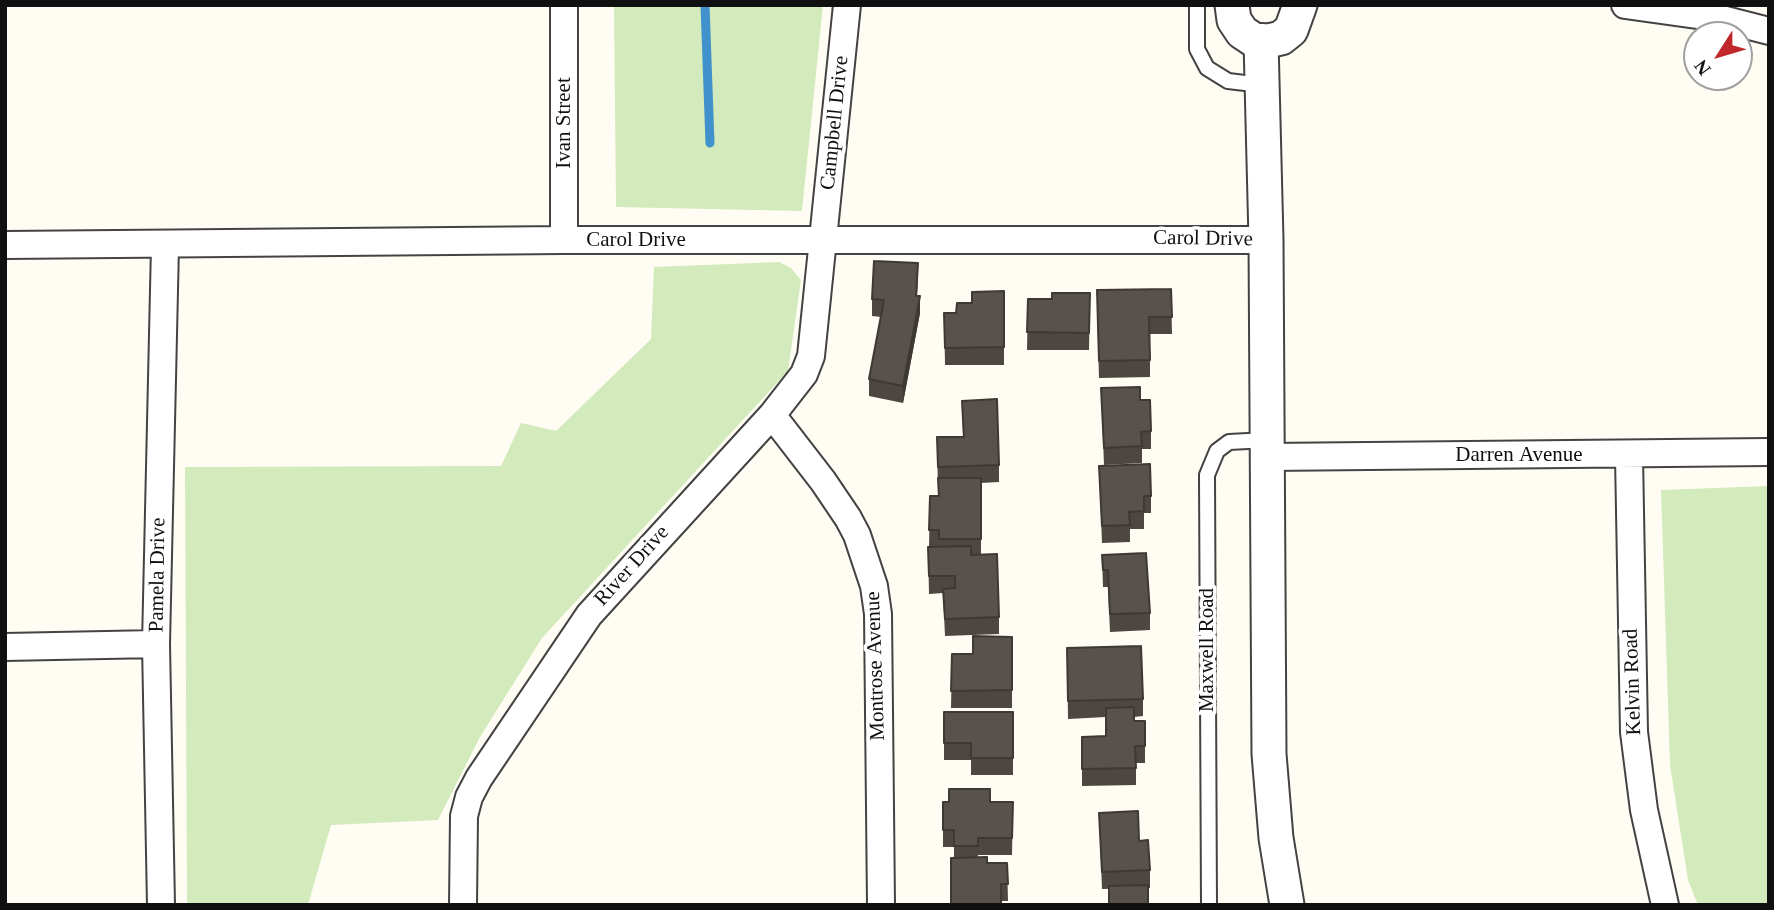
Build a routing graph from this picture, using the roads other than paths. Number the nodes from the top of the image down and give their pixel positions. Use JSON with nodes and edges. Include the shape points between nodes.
{"nodes":[{"id":1,"x":564,"y":5,"type":"edge"},
{"id":2,"x":848,"y":5,"type":"edge"},
{"id":3,"x":1197,"y":5,"type":"edge"},
{"id":4,"x":1231,"y":5,"type":"edge"},
{"id":5,"x":1300,"y":5,"type":"edge"},
{"id":6,"x":1625,"y":5,"type":"edge"},
{"id":7,"x":1769,"y":31,"type":"edge"},
{"id":8,"x":1261,"y":41,"type":"junction"},
{"id":9,"x":1262,"y":85,"type":"junction"},
{"id":10,"x":564,"y":240,"type":"junction"},
{"id":11,"x":1266,"y":240,"type":"junction"},
{"id":12,"x":823,"y":242,"type":"junction"},
{"id":13,"x":5,"y":245,"type":"edge"},
{"id":14,"x":165,"y":246,"type":"junction"},
{"id":15,"x":772,"y":415,"type":"junction"},
{"id":16,"x":1268,"y":449,"type":"junction"},
{"id":17,"x":1769,"y":452,"type":"edge"},
{"id":18,"x":1629,"y":456,"type":"junction"},
{"id":19,"x":156,"y":644,"type":"junction"},
{"id":20,"x":5,"y":647,"type":"edge"},
{"id":21,"x":161,"y":905,"type":"edge"},
{"id":22,"x":463,"y":905,"type":"edge"},
{"id":23,"x":881,"y":905,"type":"edge"},
{"id":24,"x":1209,"y":905,"type":"edge"},
{"id":25,"x":1286,"y":905,"type":"edge"},
{"id":26,"x":1665,"y":905,"type":"edge"}],
"edges":[{"from":1,"to":10,"type":"street","name":"Ivan Street"},
{"from":2,"to":12,"type":"street","name":"Campbell Drive"},
{"from":3,"to":9,"type":"lane","via":[[1197,49],[1207,68],[1228,81]]},
{"from":4,"to":8,"type":"street","via":[[1237,26]]},
{"from":5,"to":8,"type":"street","via":[[1291,30],[1280,38]]},
{"from":6,"to":7,"type":"street","via":[[1718,18]]},
{"from":8,"to":9,"type":"street"},
{"from":9,"to":11,"type":"street"},
{"from":10,"to":12,"type":"street","name":"Carol Drive"},
{"from":10,"to":14,"type":"street","name":"Carol Drive"},
{"from":11,"to":12,"type":"street","name":"Carol Drive"},
{"from":11,"to":16,"type":"street"},
{"from":12,"to":15,"type":"street","name":"River Drive","via":[[811,356],[804,374]]},
{"from":13,"to":14,"type":"street","name":"Carol Drive"},
{"from":14,"to":19,"type":"street","name":"Pamela Drive"},
{"from":15,"to":22,"type":"street","name":"River Drive","via":[[589,615],[479,778],[464,816]]},
{"from":15,"to":23,"type":"street","name":"Montrose Avenue","via":[[848,518],[874,586]]},
{"from":16,"to":18,"type":"street","name":"Darren Avenue"},
{"from":16,"to":24,"type":"lane","name":"Maxwell Road","via":[[1229,442],[1217,451],[1207,475]]},
{"from":16,"to":25,"type":"street","via":[[1269,754]]},
{"from":17,"to":18,"type":"street","name":"Darren Avenue"},
{"from":18,"to":26,"type":"street","name":"Kelvin Road","via":[[1634,732],[1644,810]]},
{"from":19,"to":20,"type":"street"},
{"from":19,"to":21,"type":"street","name":"Pamela Drive"}]}
